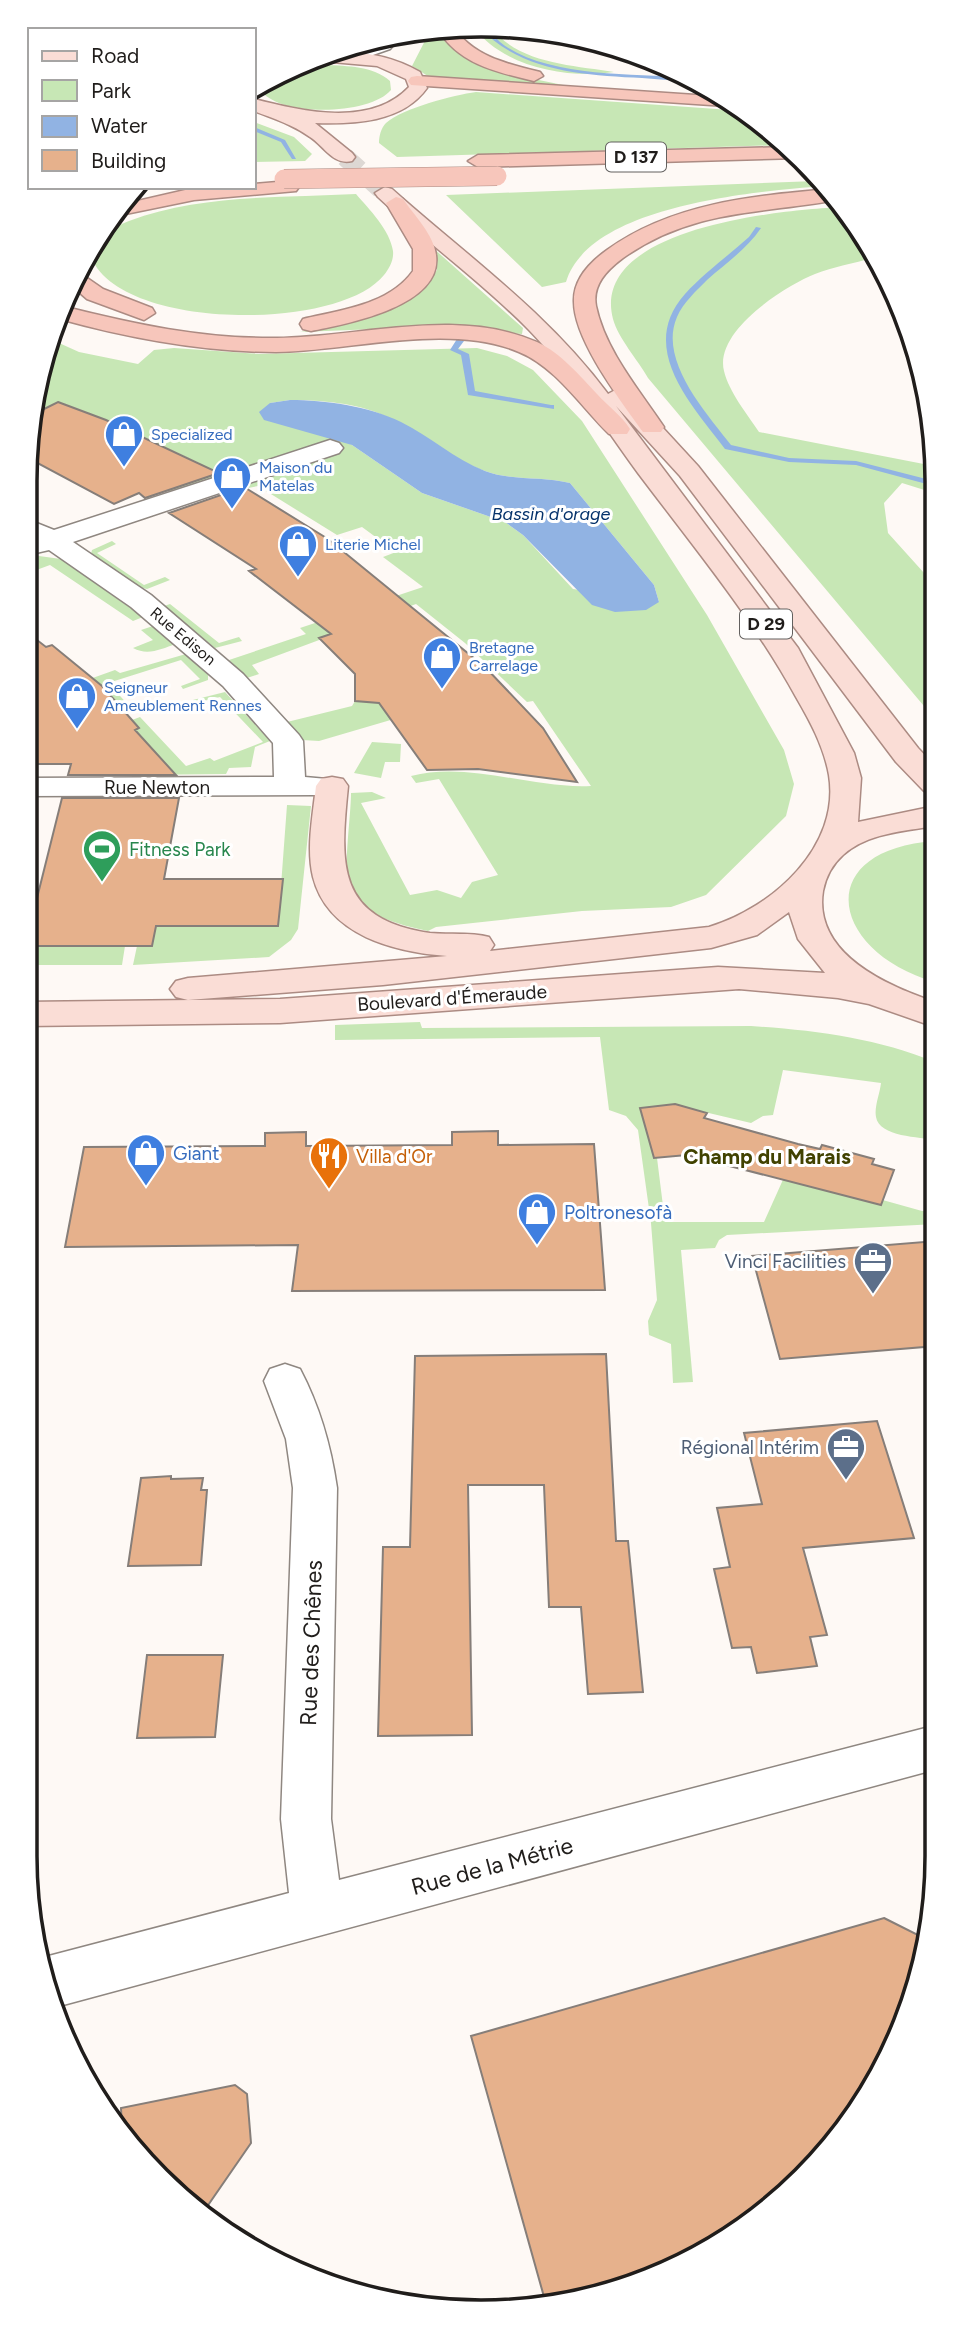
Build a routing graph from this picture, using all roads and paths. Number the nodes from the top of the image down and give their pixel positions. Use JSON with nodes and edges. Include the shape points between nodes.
{"nodes":[{"id":1,"x":451,"y":38,"type":"edge"},
{"id":2,"x":410,"y":48,"type":"dead end"},
{"id":3,"x":344,"y":58,"type":"edge"},
{"id":4,"x":412,"y":76,"type":"junction"},
{"id":5,"x":703,"y":96,"type":"edge"},
{"id":6,"x":711,"y":101,"type":"edge"},
{"id":7,"x":256,"y":106,"type":"edge"},
{"id":8,"x":372,"y":113,"type":"junction"},
{"id":9,"x":287,"y":115,"type":"junction"},
{"id":10,"x":360,"y":135,"type":"dead end"},
{"id":11,"x":781,"y":153,"type":"edge"},
{"id":12,"x":345,"y":157,"type":"tunnel mouth"},
{"id":13,"x":795,"y":167,"type":"edge"},
{"id":14,"x":274,"y":176,"type":"edge"},
{"id":15,"x":256,"y":180,"type":"edge"},
{"id":16,"x":216,"y":189,"type":"edge"},
{"id":17,"x":398,"y":195,"type":"junction"},
{"id":18,"x":822,"y":196,"type":"edge"},
{"id":19,"x":131,"y":208,"type":"edge"},
{"id":20,"x":83,"y":284,"type":"edge"},
{"id":21,"x":69,"y":315,"type":"edge"},
{"id":22,"x":652,"y":427,"type":"junction"},
{"id":23,"x":618,"y":429,"type":"junction"},
{"id":24,"x":330,"y":449,"type":"dead end"},
{"id":25,"x":37,"y":532,"type":"edge"},
{"id":26,"x":53,"y":540,"type":"junction"},
{"id":27,"x":37,"y":546,"type":"edge"},
{"id":28,"x":925,"y":774,"type":"edge"},
{"id":29,"x":290,"y":786,"type":"junction"},
{"id":30,"x":332,"y":786,"type":"joint"},
{"id":31,"x":37,"y":787,"type":"edge"},
{"id":32,"x":925,"y":818,"type":"edge"},
{"id":33,"x":832,"y":847,"type":"junction"},
{"id":34,"x":805,"y":885,"type":"junction"},
{"id":35,"x":689,"y":940,"type":"junction"},
{"id":36,"x":37,"y":991,"type":"edge"},
{"id":37,"x":878,"y":995,"type":"junction"},
{"id":38,"x":925,"y":1012,"type":"edge"},
{"id":39,"x":37,"y":1014,"type":"edge"},
{"id":40,"x":285,"y":1381,"type":"dead end"},
{"id":41,"x":925,"y":1750,"type":"edge"},
{"id":42,"x":317,"y":1909,"type":"junction"},
{"id":43,"x":55,"y":1981,"type":"edge"}],
"edges":[{"from":1,"to":5,"type":"highway","via":[[475,56],[526,75],[580,85]]},
{"from":2,"to":4,"type":"street","via":[[404,64]]},
{"from":3,"to":4,"type":"main road","via":[[383,62]]},
{"from":4,"to":6,"type":"highway"},
{"from":4,"to":8,"type":"main road","via":[[418,88],[404,102]]},
{"from":7,"to":9,"type":"main road"},
{"from":8,"to":9,"type":"main road","via":[[321,118]]},
{"from":8,"to":10,"type":"main road"},
{"from":9,"to":12,"type":"main road","via":[[318,133]]},
{"from":11,"to":14,"type":"highway","number":"D 137","via":[[478,161]]},
{"from":13,"to":14,"type":"highway","number":"D 137","bridge":true,"via":[[497,176]]},
{"from":14,"to":15,"type":"highway"},
{"from":16,"to":19,"type":"highway"},
{"from":17,"to":20,"type":"highway","via":[[426,256],[421,275],[390,301],[337,319],[259,329],[194,325],[114,304]]},
{"from":17,"to":22,"type":"main road","number":"D 29","via":[[528,296]]},
{"from":17,"to":23,"type":"main road","number":"D 29","via":[[557,347],[600,397]]},
{"from":18,"to":22,"type":"highway","via":[[725,207],[691,216],[624,245],[600,265],[588,283],[584,304],[599,341]]},
{"from":21,"to":23,"type":"highway","via":[[134,332],[239,344],[436,335],[504,340],[541,354]]},
{"from":22,"to":28,"type":"main road","number":"D 29"},
{"from":23,"to":33,"type":"main road","number":"D 29","via":[[784,648],[822,716],[845,778],[842,824]]},
{"from":24,"to":26,"type":"street"},
{"from":25,"to":26,"type":"street","name":"Rue Edison"},
{"from":26,"to":27,"type":"street"},
{"from":26,"to":29,"type":"street","name":"Rue Edison","via":[[160,615],[233,680],[288,741]]},
{"from":29,"to":30,"type":"street"},
{"from":29,"to":31,"type":"street","name":"Rue Newton"},
{"from":30,"to":35,"type":"main road","via":[[330,880],[336,897],[368,925],[424,942],[463,946],[568,939]]},
{"from":32,"to":33,"type":"main road","via":[[869,828]]},
{"from":33,"to":34,"type":"main road"},
{"from":34,"to":35,"type":"main road","name":"Boulevard d'Émeraude","via":[[745,927]]},
{"from":34,"to":37,"type":"main road","via":[[806,924],[816,943],[842,971]]},
{"from":35,"to":36,"type":"main road","name":"Boulevard d'Émeraude","via":[[383,974],[181,990]]},
{"from":37,"to":38,"type":"main road"},
{"from":37,"to":39,"type":"main road","name":"Boulevard d'Émeraude","via":[[776,977],[718,978],[280,1011]]},
{"from":40,"to":42,"type":"street","name":"Rue des Chênes","via":[[308,1439],[315,1488],[306,1819]]},
{"from":41,"to":42,"type":"street","name":"Rue de la Métrie"},
{"from":42,"to":43,"type":"street","name":"Rue de la Métrie"}]}
